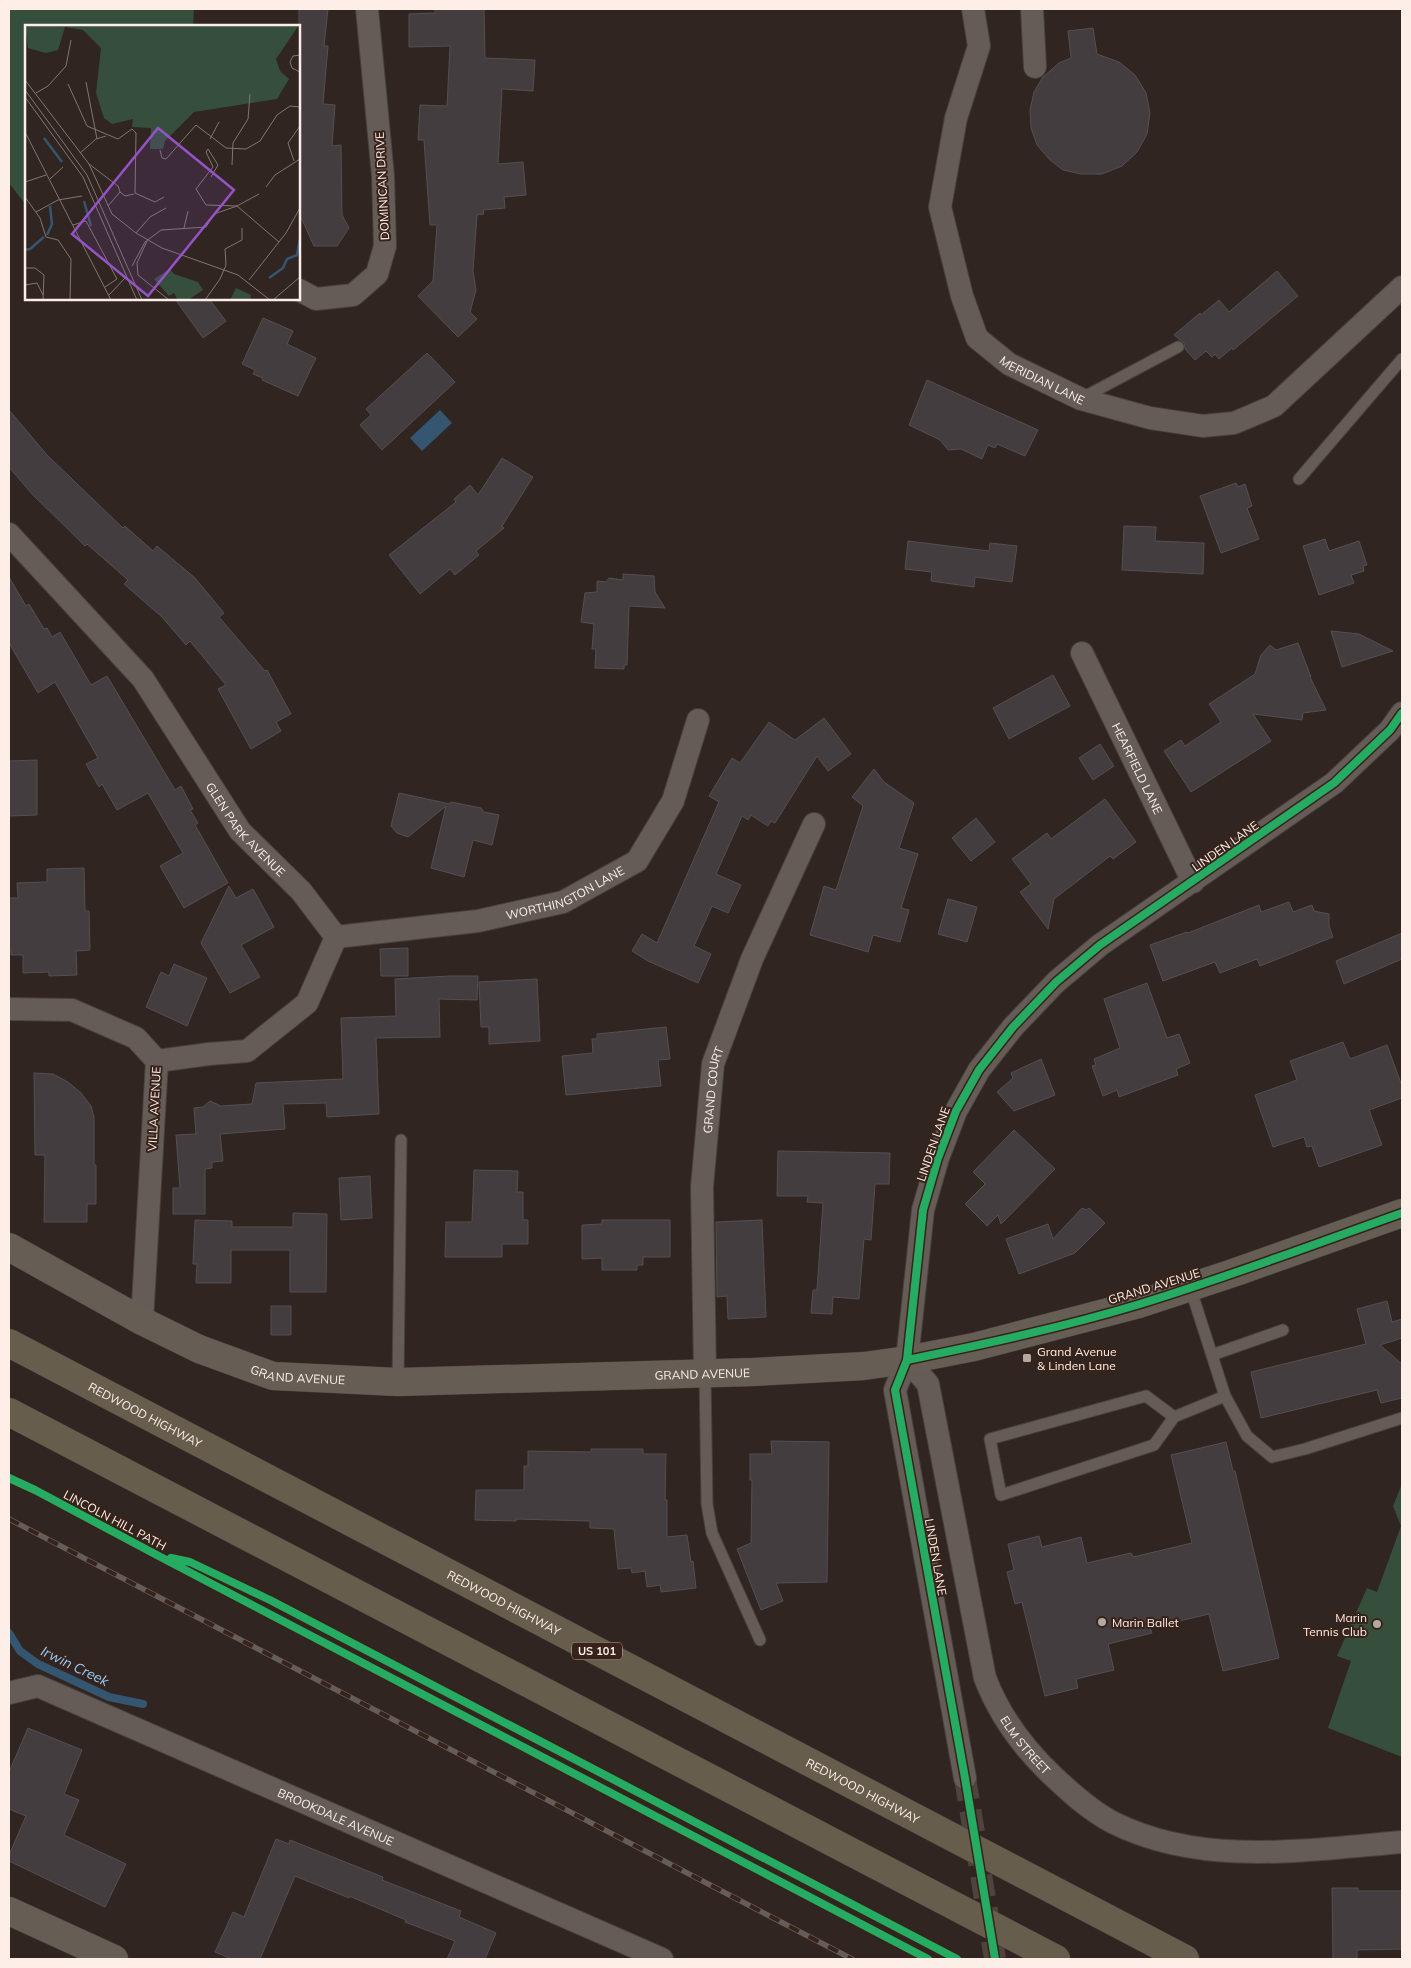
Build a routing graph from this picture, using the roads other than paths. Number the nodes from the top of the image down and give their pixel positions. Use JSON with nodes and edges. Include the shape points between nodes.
{"nodes":[{"id":1,"x":367,"y":9,"type":"edge"},
{"id":2,"x":973,"y":9,"type":"edge"},
{"id":3,"x":1032,"y":9,"type":"edge"},
{"id":4,"x":1035,"y":67,"type":"dead end"},
{"id":5,"x":1402,"y":287,"type":"edge"},
{"id":6,"x":300,"y":291,"type":"edge"},
{"id":7,"x":1178,"y":347,"type":"dead end"},
{"id":8,"x":1402,"y":359,"type":"edge"},
{"id":9,"x":1081,"y":399,"type":"junction"},
{"id":10,"x":1299,"y":480,"type":"dead end"},
{"id":11,"x":11,"y":539,"type":"edge"},
{"id":12,"x":1082,"y":653,"type":"dead end"},
{"id":13,"x":1402,"y":713,"type":"edge"},
{"id":14,"x":698,"y":720,"type":"dead end"},
{"id":15,"x":814,"y":824,"type":"dead end"},
{"id":16,"x":1193,"y":882,"type":"junction"},
{"id":17,"x":336,"y":937,"type":"junction"},
{"id":18,"x":9,"y":1009,"type":"edge"},
{"id":19,"x":157,"y":1061,"type":"junction"},
{"id":20,"x":401,"y":1140,"type":"dead end"},
{"id":21,"x":1402,"y":1212,"type":"edge"},
{"id":22,"x":9,"y":1247,"type":"edge"},
{"id":23,"x":1190,"y":1287,"type":"junction"},
{"id":24,"x":142,"y":1320,"type":"junction"},
{"id":25,"x":1283,"y":1330,"type":"dead end"},
{"id":26,"x":9,"y":1344,"type":"edge"},
{"id":27,"x":1212,"y":1355,"type":"junction"},
{"id":28,"x":907,"y":1360,"type":"junction"},
{"id":29,"x":705,"y":1374,"type":"junction"},
{"id":30,"x":398,"y":1382,"type":"junction"},
{"id":31,"x":1225,"y":1396,"type":"junction"},
{"id":32,"x":9,"y":1412,"type":"edge"},
{"id":33,"x":1174,"y":1417,"type":"junction"},
{"id":34,"x":1402,"y":1418,"type":"edge"},
{"id":35,"x":760,"y":1640,"type":"dead end"},
{"id":36,"x":9,"y":1693,"type":"edge"},
{"id":37,"x":965,"y":1778,"type":"tunnel mouth"},
{"id":38,"x":1402,"y":1842,"type":"edge"},
{"id":39,"x":9,"y":1911,"type":"edge"},
{"id":40,"x":114,"y":1959,"type":"edge"},
{"id":41,"x":662,"y":1959,"type":"edge"},
{"id":42,"x":1056,"y":1959,"type":"edge"},
{"id":43,"x":1185,"y":1959,"type":"edge"}],
"edges":[{"from":1,"to":6,"type":"street","name":"DOMINICAN DRIVE","via":[[383,176],[385,246],[377,274],[353,295],[316,299]]},
{"from":2,"to":9,"type":"street","name":"MERIDIAN LANE","via":[[979,46],[956,118],[940,207],[962,296],[977,338],[1009,364]]},
{"from":3,"to":4,"type":"street"},
{"from":5,"to":9,"type":"street","name":"MERIDIAN LANE","via":[[1274,406],[1234,423],[1203,426],[1150,418]]},
{"from":7,"to":9,"type":"lane"},
{"from":8,"to":10,"type":"lane"},
{"from":11,"to":17,"type":"street","name":"GLEN PARK AVENUE","via":[[143,679],[240,831],[301,890]]},
{"from":12,"to":16,"type":"street","name":"HEARFIELD LANE"},
{"from":13,"to":16,"type":"street","name":"LINDEN LANE","via":[[1390,730],[1334,783]]},
{"from":14,"to":17,"type":"street","name":"WORTHINGTON LANE","via":[[673,802],[637,861],[563,902],[478,921]]},
{"from":15,"to":29,"type":"street","name":"GRAND COURT","via":[[752,959],[713,1064],[702,1187]]},
{"from":16,"to":28,"type":"street","name":"LINDEN LANE","via":[[1100,945],[1056,982],[1013,1027],[979,1070],[956,1110],[938,1158],[924,1210]]},
{"from":17,"to":19,"type":"street","via":[[307,1003],[247,1051]]},
{"from":18,"to":19,"type":"street","name":"VILLA AVENUE","via":[[72,1010],[136,1038]]},
{"from":19,"to":24,"type":"street","name":"VILLA AVENUE"},
{"from":20,"to":30,"type":"lane"},
{"from":21,"to":23,"type":"street","name":"GRAND AVENUE"},
{"from":22,"to":24,"type":"street","name":"GRAND AVENUE"},
{"from":23,"to":27,"type":"lane"},
{"from":23,"to":28,"type":"street","name":"GRAND AVENUE","via":[[1140,1304],[1044,1329]]},
{"from":24,"to":30,"type":"street","name":"GRAND AVENUE","via":[[199,1349],[273,1376]]},
{"from":25,"to":27,"type":"lane"},
{"from":26,"to":43,"type":"highway","name":"REDWOOD HIGHWAY","number":"US 101"},
{"from":27,"to":31,"type":"lane"},
{"from":28,"to":29,"type":"street","name":"GRAND AVENUE","via":[[864,1366]]},
{"from":28,"to":37,"type":"street","name":"LINDEN LANE","via":[[895,1390]]},
{"from":28,"to":38,"type":"street","name":"ELM STREET","via":[[928,1384],[985,1678],[994,1702],[1009,1726],[1048,1772],[1113,1822],[1135,1832],[1194,1847],[1235,1852],[1277,1852]]},
{"from":29,"to":30,"type":"street","name":"GRAND AVENUE"},
{"from":29,"to":35,"type":"lane","via":[[707,1504],[712,1533]]},
{"from":31,"to":33,"type":"lane"},
{"from":31,"to":34,"type":"lane","via":[[1247,1436],[1272,1457]]},
{"from":32,"to":42,"type":"highway"},
{"from":33,"to":33,"type":"lane","via":[[1146,1396],[990,1439],[1001,1495],[1154,1445]]},
{"from":36,"to":41,"type":"street","name":"BROOKDALE AVENUE","via":[[38,1686]]},
{"from":39,"to":40,"type":"street"}]}
